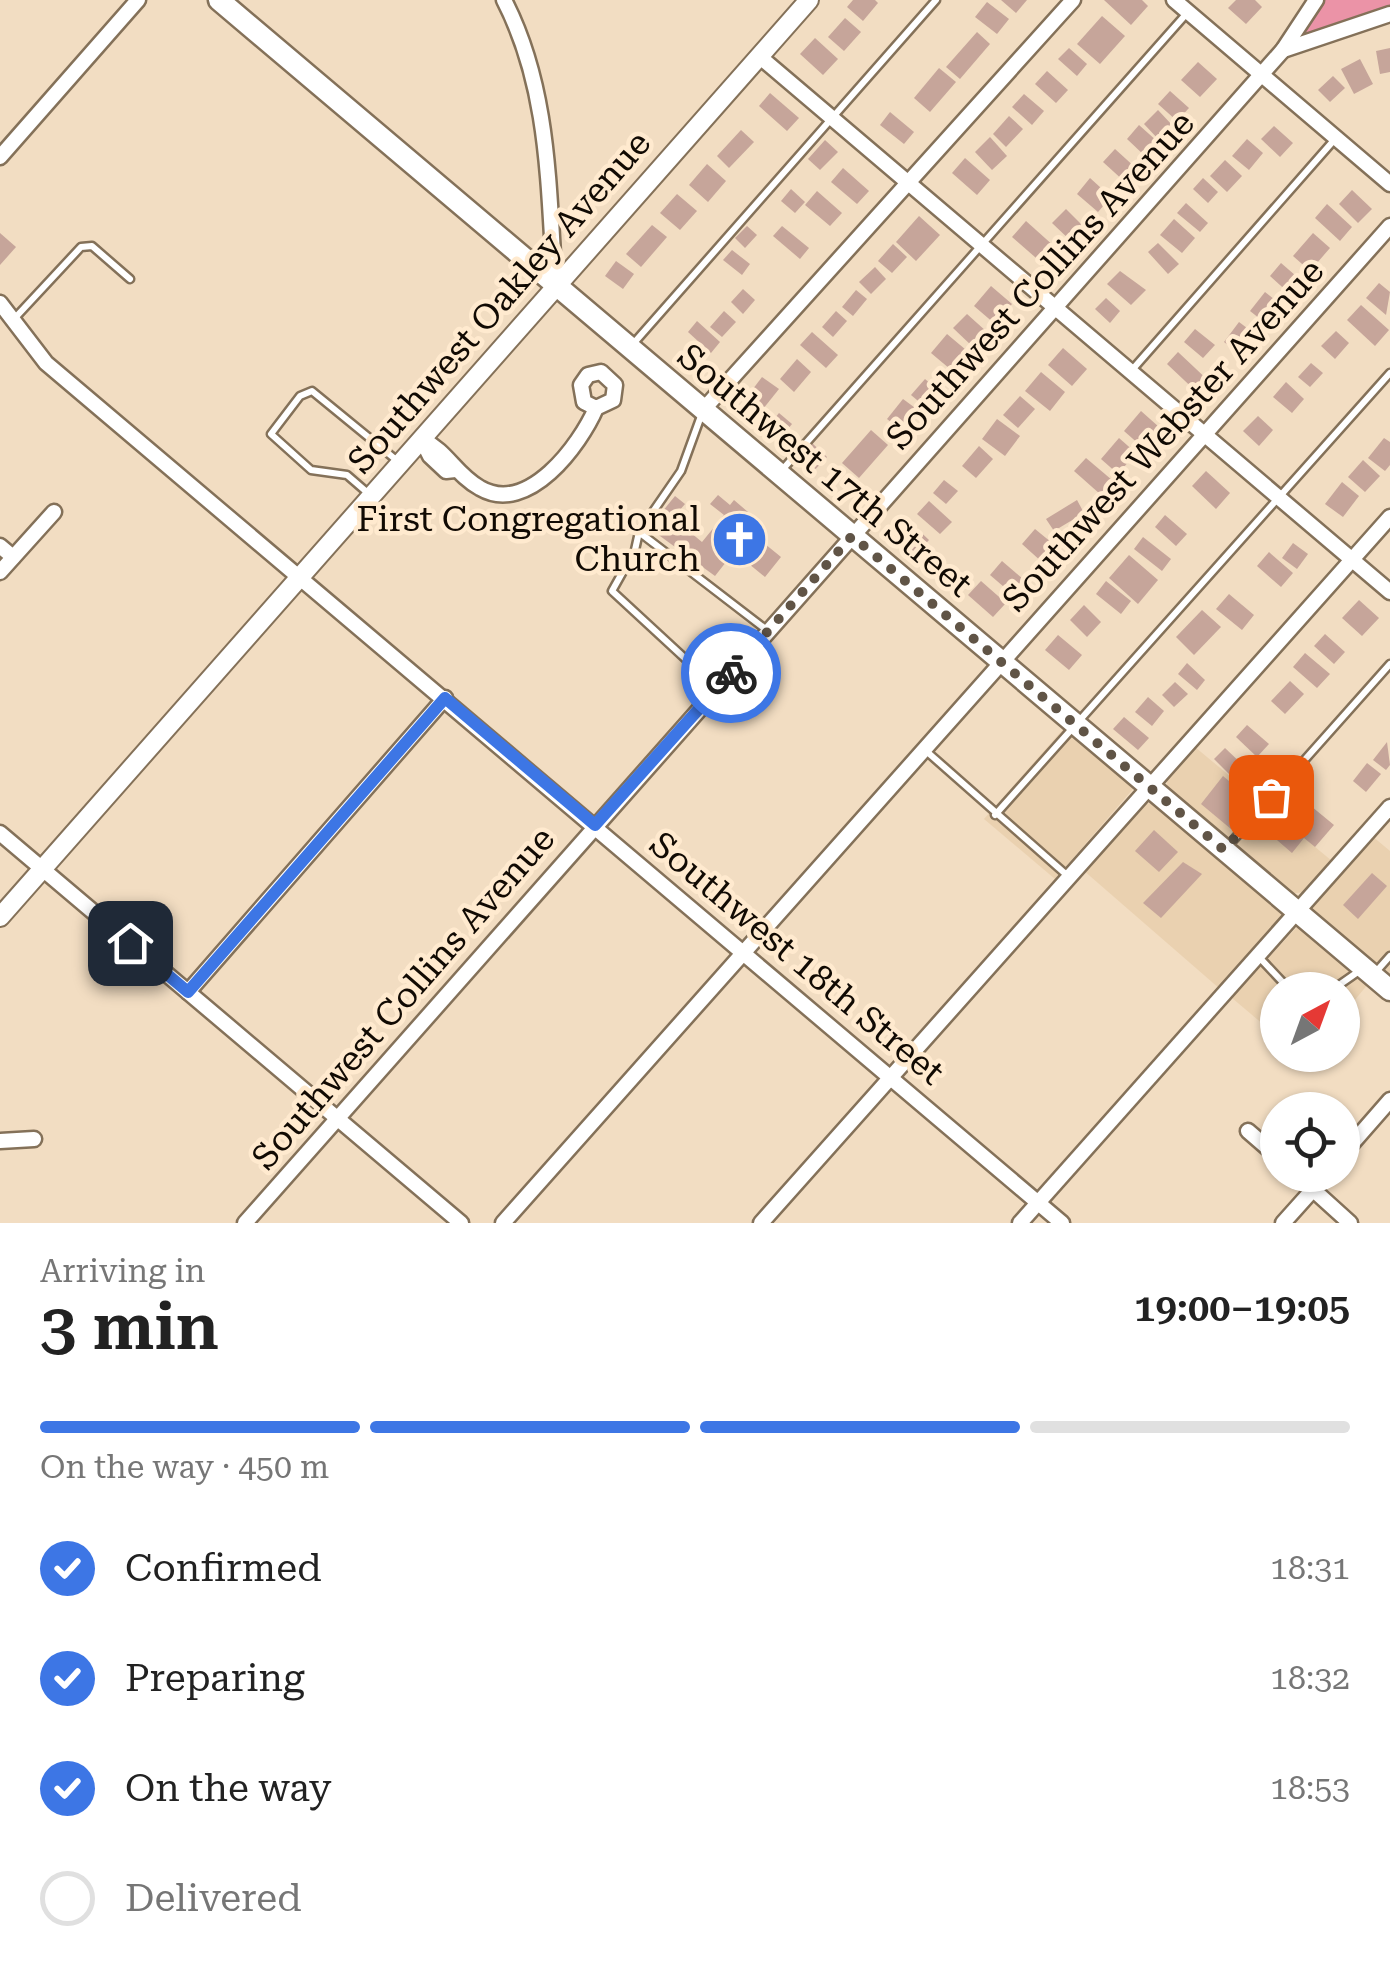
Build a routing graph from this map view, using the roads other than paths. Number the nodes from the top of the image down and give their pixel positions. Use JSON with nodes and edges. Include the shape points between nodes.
{"nodes":[{"id":1,"x":138,"y":0,"type":"edge"},
{"id":2,"x":219,"y":0,"type":"edge"},
{"id":3,"x":504,"y":0,"type":"edge"},
{"id":4,"x":809,"y":0,"type":"edge"},
{"id":5,"x":936,"y":0,"type":"edge"},
{"id":6,"x":1072,"y":0,"type":"edge"},
{"id":7,"x":1174,"y":0,"type":"edge"},
{"id":8,"x":1316,"y":0,"type":"edge"},
{"id":9,"x":1188,"y":12,"type":"junction"},
{"id":10,"x":1390,"y":14,"type":"edge"},
{"id":11,"x":1283,"y":50,"type":"junction"},
{"id":12,"x":760,"y":56,"type":"junction"},
{"id":13,"x":1261,"y":75,"type":"junction"},
{"id":14,"x":835,"y":120,"type":"junction"},
{"id":15,"x":1336,"y":138,"type":"junction"},
{"id":16,"x":0,"y":156,"type":"edge"},
{"id":17,"x":908,"y":182,"type":"junction"},
{"id":18,"x":1390,"y":184,"type":"edge"},
{"id":19,"x":1390,"y":226,"type":"edge"},
{"id":20,"x":982,"y":244,"type":"junction"},
{"id":21,"x":130,"y":280,"type":"dead end"},
{"id":22,"x":555,"y":285,"type":"junction"},
{"id":23,"x":0,"y":303,"type":"edge"},
{"id":24,"x":1055,"y":308,"type":"junction"},
{"id":25,"x":13,"y":320,"type":"junction"},
{"id":26,"x":630,"y":348,"type":"junction"},
{"id":27,"x":1130,"y":372,"type":"junction"},
{"id":28,"x":1390,"y":373,"type":"edge"},
{"id":29,"x":596,"y":408,"type":"dead end"},
{"id":30,"x":704,"y":410,"type":"junction"},
{"id":31,"x":1204,"y":435,"type":"junction"},
{"id":32,"x":422,"y":440,"type":"junction"},
{"id":33,"x":400,"y":464,"type":"junction"},
{"id":34,"x":779,"y":474,"type":"junction"},
{"id":35,"x":372,"y":496,"type":"junction"},
{"id":36,"x":1279,"y":498,"type":"junction"},
{"id":37,"x":54,"y":512,"type":"dead end"},
{"id":38,"x":1390,"y":516,"type":"edge"},
{"id":39,"x":639,"y":532,"type":"junction"},
{"id":40,"x":852,"y":536,"type":"junction"},
{"id":41,"x":0,"y":546,"type":"edge"},
{"id":42,"x":13,"y":558,"type":"junction"},
{"id":43,"x":1352,"y":560,"type":"junction"},
{"id":44,"x":0,"y":572,"type":"edge"},
{"id":45,"x":298,"y":578,"type":"junction"},
{"id":46,"x":1390,"y":592,"type":"edge"},
{"id":47,"x":768,"y":631,"type":"junction"},
{"id":48,"x":1001,"y":662,"type":"junction"},
{"id":49,"x":1390,"y":664,"type":"edge"},
{"id":50,"x":718,"y":688,"type":"junction"},
{"id":51,"x":445,"y":698,"type":"junction"},
{"id":52,"x":1075,"y":726,"type":"junction"},
{"id":53,"x":924,"y":750,"type":"junction"},
{"id":54,"x":1149,"y":788,"type":"junction"},
{"id":55,"x":1390,"y":807,"type":"edge"},
{"id":56,"x":996,"y":815,"type":"junction"},
{"id":57,"x":595,"y":825,"type":"junction"},
{"id":58,"x":0,"y":834,"type":"edge"},
{"id":59,"x":1224,"y":850,"type":"junction"},
{"id":60,"x":42,"y":869,"type":"junction"},
{"id":61,"x":1069,"y":877,"type":"junction"},
{"id":62,"x":1298,"y":912,"type":"junction"},
{"id":63,"x":0,"y":917,"type":"edge"},
{"id":64,"x":742,"y":952,"type":"junction"},
{"id":65,"x":1390,"y":956,"type":"edge"},
{"id":66,"x":1259,"y":958,"type":"junction"},
{"id":67,"x":1273,"y":972,"type":"edge"},
{"id":68,"x":1369,"y":972,"type":"junction"},
{"id":69,"x":1360,"y":976,"type":"edge"},
{"id":70,"x":1390,"y":990,"type":"edge"},
{"id":71,"x":188,"y":992,"type":"junction"},
{"id":72,"x":891,"y":1078,"type":"junction"},
{"id":73,"x":1390,"y":1100,"type":"edge"},
{"id":74,"x":337,"y":1118,"type":"junction"},
{"id":75,"x":1248,"y":1130,"type":"dead end"},
{"id":76,"x":1360,"y":1134,"type":"edge"},
{"id":77,"x":34,"y":1139,"type":"dead end"},
{"id":78,"x":0,"y":1141,"type":"edge"},
{"id":79,"x":1260,"y":1141,"type":"edge"},
{"id":80,"x":1311,"y":1192,"type":"edge"},
{"id":81,"x":1315,"y":1192,"type":"edge"},
{"id":82,"x":1038,"y":1203,"type":"junction"},
{"id":83,"x":245,"y":1223,"type":"edge"},
{"id":84,"x":461,"y":1223,"type":"edge"},
{"id":85,"x":503,"y":1223,"type":"edge"},
{"id":86,"x":761,"y":1223,"type":"edge"},
{"id":87,"x":1020,"y":1223,"type":"edge"},
{"id":88,"x":1062,"y":1223,"type":"edge"},
{"id":89,"x":1282,"y":1223,"type":"edge"},
{"id":90,"x":1350,"y":1223,"type":"edge"}],
"edges":[{"from":1,"to":16,"type":"street"},
{"from":2,"to":22,"type":"main road","name":"Southwest 17th Street"},
{"from":3,"to":22,"type":"street","via":[[540,101]]},
{"from":4,"to":12,"type":"street","name":"Southwest Oakley Avenue"},
{"from":5,"to":14,"type":"lane"},
{"from":6,"to":17,"type":"street"},
{"from":7,"to":9,"type":"street"},
{"from":8,"to":11,"type":"street","name":"Southwest Collins Avenue"},
{"from":9,"to":13,"type":"street"},
{"from":9,"to":20,"type":"lane"},
{"from":10,"to":11,"type":"street"},
{"from":11,"to":13,"type":"street","name":"Southwest Collins Avenue"},
{"from":12,"to":14,"type":"street"},
{"from":12,"to":22,"type":"street","name":"Southwest Oakley Avenue"},
{"from":13,"to":15,"type":"street"},
{"from":13,"to":24,"type":"street","name":"Southwest Collins Avenue"},
{"from":14,"to":17,"type":"street"},
{"from":14,"to":26,"type":"lane"},
{"from":15,"to":18,"type":"street"},
{"from":15,"to":27,"type":"lane"},
{"from":17,"to":20,"type":"street"},
{"from":17,"to":30,"type":"street"},
{"from":19,"to":31,"type":"street","name":"Southwest Webster Avenue"},
{"from":20,"to":24,"type":"street"},
{"from":20,"to":34,"type":"lane"},
{"from":21,"to":25,"type":"lane","via":[[92,246],[81,246]]},
{"from":22,"to":26,"type":"main road","name":"Southwest 17th Street"},
{"from":22,"to":32,"type":"street","name":"Southwest Oakley Avenue"},
{"from":23,"to":25,"type":"street","name":"Southwest 18th Street"},
{"from":24,"to":27,"type":"street"},
{"from":24,"to":40,"type":"street","name":"Southwest Collins Avenue"},
{"from":25,"to":45,"type":"street","name":"Southwest 18th Street","via":[[46,363]]},
{"from":26,"to":30,"type":"main road","name":"Southwest 17th Street"},
{"from":27,"to":31,"type":"street"},
{"from":28,"to":36,"type":"lane"},
{"from":29,"to":32,"type":"street","via":[[543,478],[522,492],[486,492],[456,470],[446,471]]},
{"from":30,"to":34,"type":"main road","name":"Southwest 17th Street"},
{"from":30,"to":39,"type":"lane","via":[[682,470]]},
{"from":31,"to":36,"type":"street"},
{"from":31,"to":48,"type":"street","name":"Southwest Webster Avenue"},
{"from":32,"to":33,"type":"street","name":"Southwest Oakley Avenue"},
{"from":33,"to":35,"type":"street","name":"Southwest Oakley Avenue"},
{"from":33,"to":35,"type":"lane","via":[[312,391],[300,396],[271,434],[311,470],[347,476]]},
{"from":34,"to":40,"type":"main road","name":"Southwest 17th Street"},
{"from":35,"to":45,"type":"street","name":"Southwest Oakley Avenue"},
{"from":36,"to":43,"type":"street"},
{"from":36,"to":52,"type":"lane"},
{"from":37,"to":42,"type":"street"},
{"from":38,"to":43,"type":"street"},
{"from":39,"to":47,"type":"lane"},
{"from":39,"to":50,"type":"lane","via":[[612,591]]},
{"from":40,"to":47,"type":"street","name":"Southwest Collins Avenue"},
{"from":40,"to":48,"type":"main road","name":"Southwest 17th Street"},
{"from":41,"to":42,"type":"street"},
{"from":42,"to":44,"type":"street"},
{"from":43,"to":46,"type":"street"},
{"from":43,"to":54,"type":"street"},
{"from":45,"to":51,"type":"street","name":"Southwest 18th Street"},
{"from":45,"to":60,"type":"street","name":"Southwest Oakley Avenue"},
{"from":47,"to":50,"type":"street","name":"Southwest Collins Avenue"},
{"from":48,"to":52,"type":"main road","name":"Southwest 17th Street"},
{"from":48,"to":53,"type":"street","name":"Southwest Webster Avenue"},
{"from":49,"to":59,"type":"lane"},
{"from":50,"to":57,"type":"street","name":"Southwest Collins Avenue"},
{"from":51,"to":57,"type":"street","name":"Southwest 18th Street"},
{"from":51,"to":71,"type":"street"},
{"from":52,"to":54,"type":"main road","name":"Southwest 17th Street"},
{"from":52,"to":56,"type":"lane"},
{"from":53,"to":56,"type":"lane"},
{"from":53,"to":64,"type":"street","name":"Southwest Webster Avenue"},
{"from":54,"to":59,"type":"main road","name":"Southwest 17th Street"},
{"from":54,"to":61,"type":"street"},
{"from":55,"to":62,"type":"street"},
{"from":56,"to":61,"type":"lane"},
{"from":57,"to":64,"type":"street","name":"Southwest 18th Street"},
{"from":57,"to":74,"type":"street","name":"Southwest Collins Avenue"},
{"from":58,"to":60,"type":"street"},
{"from":59,"to":62,"type":"main road","name":"Southwest 17th Street"},
{"from":60,"to":63,"type":"street","name":"Southwest Oakley Avenue"},
{"from":60,"to":71,"type":"street"},
{"from":61,"to":72,"type":"street"},
{"from":62,"to":66,"type":"street"},
{"from":62,"to":68,"type":"main road","name":"Southwest 17th Street"},
{"from":64,"to":72,"type":"street","name":"Southwest 18th Street"},
{"from":64,"to":85,"type":"street","name":"Southwest Webster Avenue"},
{"from":65,"to":68,"type":"lane"},
{"from":66,"to":67,"type":"lane"},
{"from":66,"to":82,"type":"street"},
{"from":68,"to":69,"type":"lane"},
{"from":68,"to":70,"type":"main road","name":"Southwest 17th Street"},
{"from":71,"to":74,"type":"street"},
{"from":72,"to":82,"type":"street","name":"Southwest 18th Street"},
{"from":72,"to":86,"type":"street"},
{"from":73,"to":76,"type":"street"},
{"from":74,"to":83,"type":"street","name":"Southwest Collins Avenue"},
{"from":74,"to":84,"type":"street"},
{"from":75,"to":79,"type":"street"},
{"from":77,"to":78,"type":"street"},
{"from":80,"to":89,"type":"street"},
{"from":81,"to":90,"type":"street"},
{"from":82,"to":87,"type":"street"},
{"from":82,"to":88,"type":"street","name":"Southwest 18th Street"}]}
